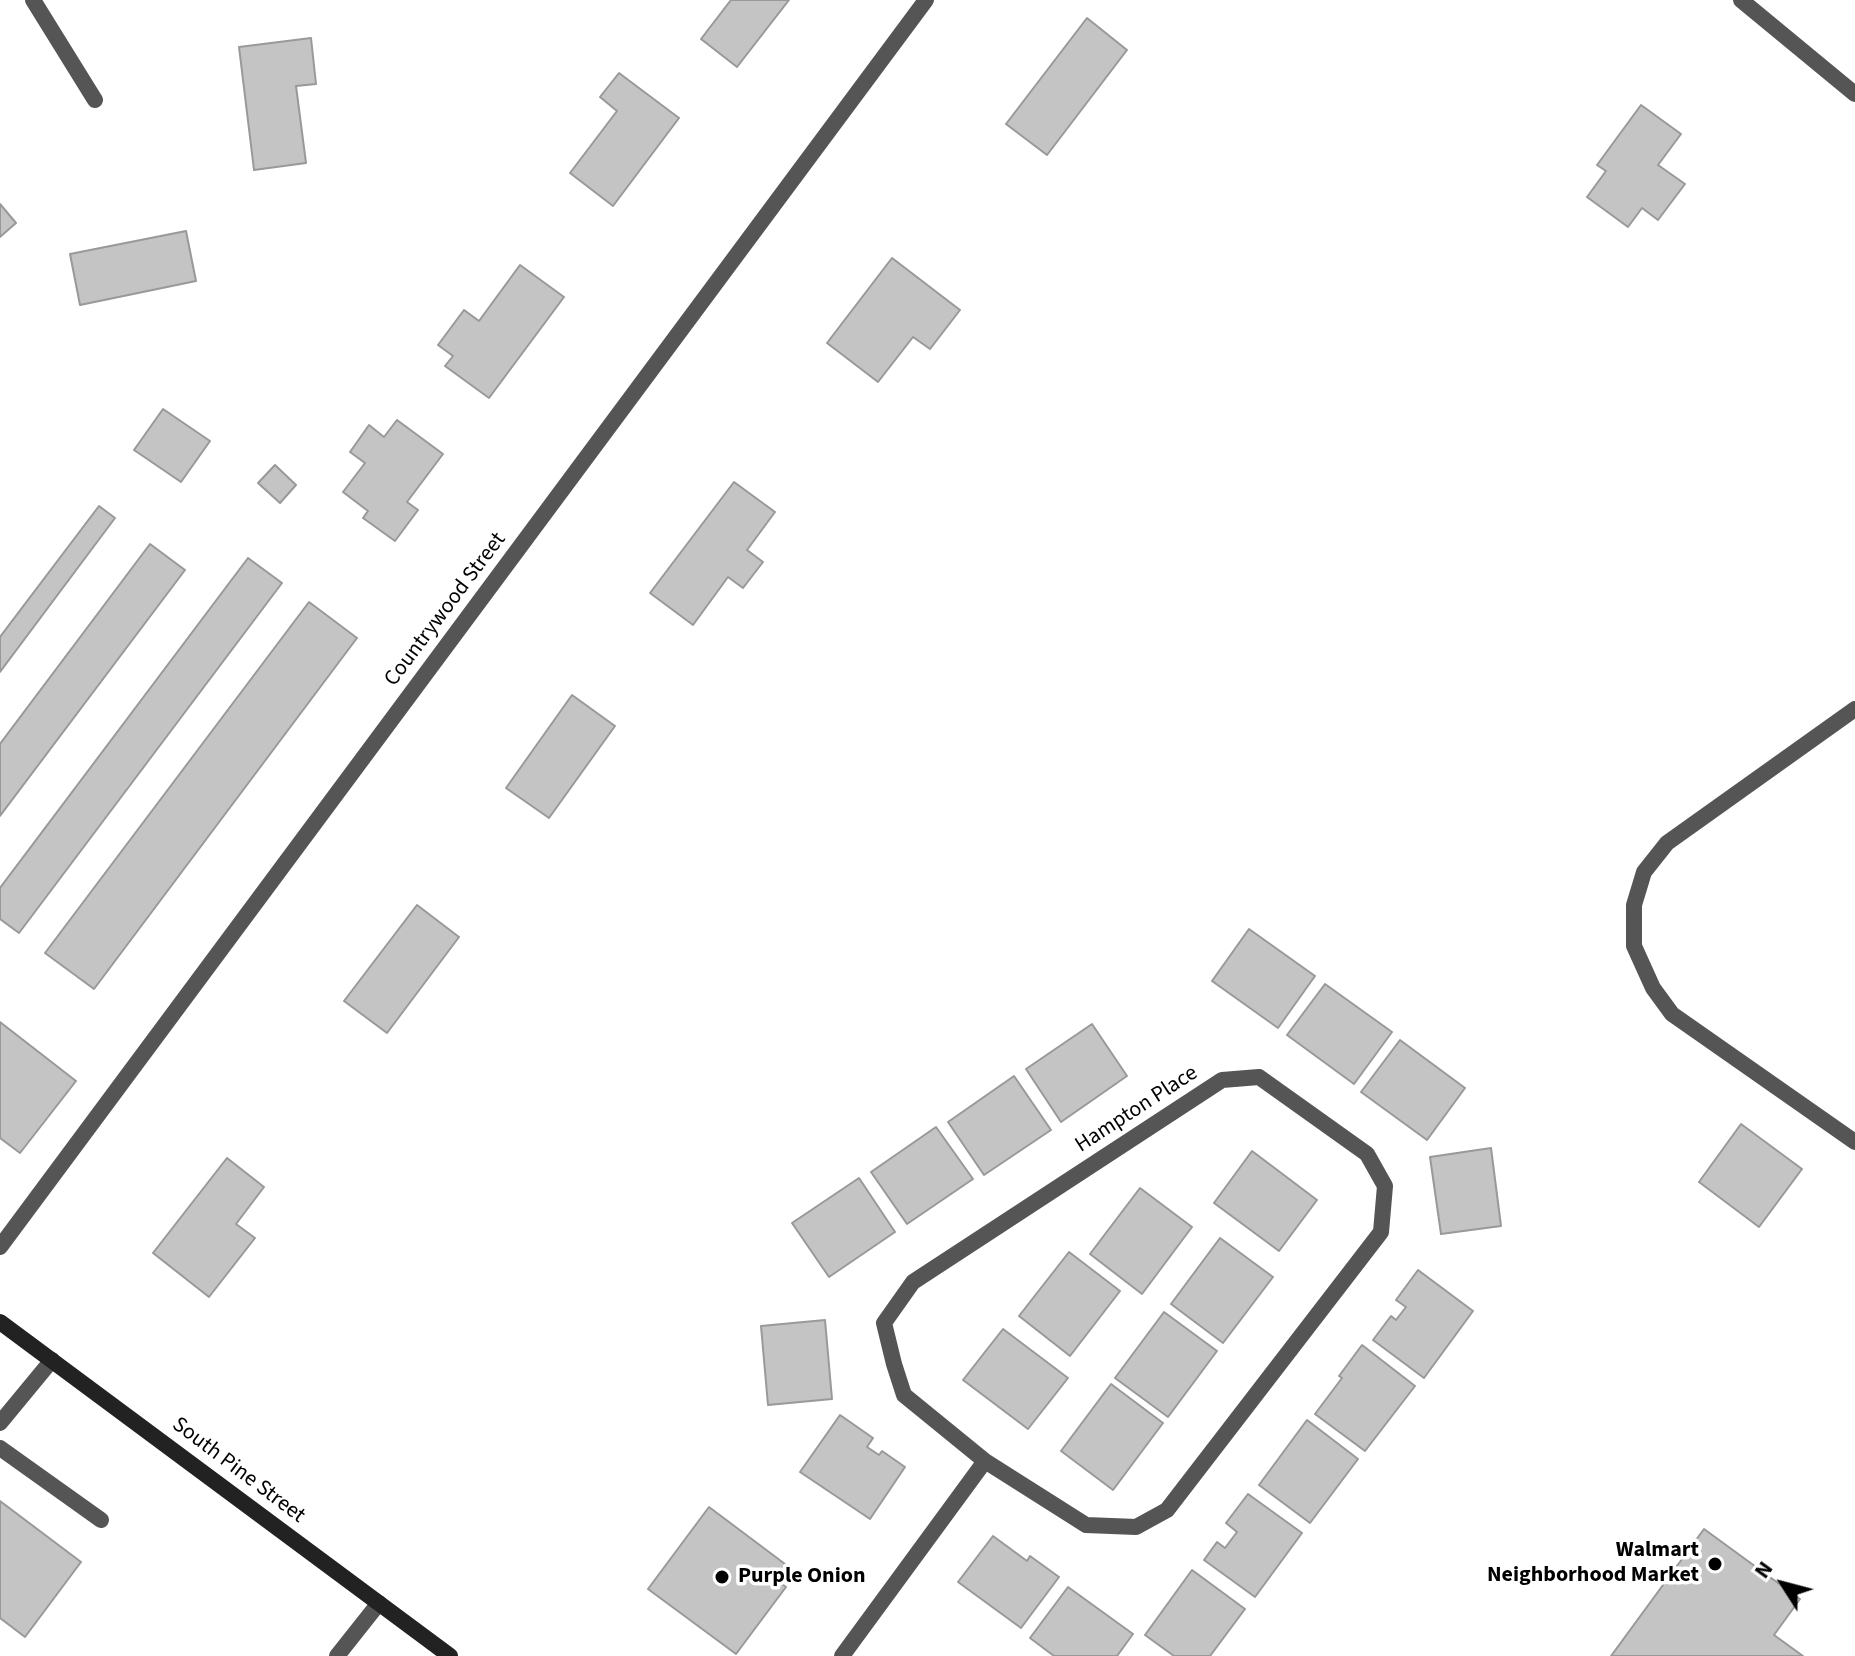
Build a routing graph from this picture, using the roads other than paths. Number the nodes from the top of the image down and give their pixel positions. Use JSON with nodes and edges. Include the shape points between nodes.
{"nodes":[{"id":1,"x":33,"y":0,"type":"edge"},
{"id":2,"x":926,"y":0,"type":"edge"},
{"id":3,"x":1741,"y":0,"type":"edge"},
{"id":4,"x":1855,"y":94,"type":"edge"},
{"id":5,"x":95,"y":100,"type":"dead end"},
{"id":6,"x":1855,"y":709,"type":"edge"},
{"id":7,"x":1855,"y":1142,"type":"edge"},
{"id":8,"x":0,"y":1247,"type":"edge"},
{"id":9,"x":0,"y":1322,"type":"edge"},
{"id":10,"x":52,"y":1360,"type":"junction"},
{"id":11,"x":0,"y":1423,"type":"edge"},
{"id":12,"x":0,"y":1448,"type":"edge"},
{"id":13,"x":985,"y":1461,"type":"junction"},
{"id":14,"x":101,"y":1520,"type":"dead end"},
{"id":15,"x":379,"y":1603,"type":"junction"},
{"id":16,"x":337,"y":1656,"type":"edge"},
{"id":17,"x":450,"y":1656,"type":"edge"},
{"id":18,"x":842,"y":1656,"type":"edge"}],
"edges":[{"from":1,"to":5,"type":"street"},
{"from":2,"to":8,"type":"street","name":"Countrywood Street"},
{"from":3,"to":4,"type":"street"},
{"from":6,"to":7,"type":"street","via":[[1667,843],[1644,872],[1634,905],[1634,946],[1672,1014]]},
{"from":9,"to":10,"type":"main road","name":"South Pine Street"},
{"from":10,"to":11,"type":"street"},
{"from":10,"to":15,"type":"main road","name":"South Pine Street"},
{"from":12,"to":14,"type":"street"},
{"from":13,"to":13,"type":"street","name":"Hampton Place","via":[[1086,1525],[1136,1527],[1167,1510],[1381,1232],[1385,1186],[1367,1154],[1259,1077],[1222,1080],[913,1282],[884,1323],[904,1395]]},
{"from":13,"to":18,"type":"street"},
{"from":15,"to":16,"type":"street"},
{"from":15,"to":17,"type":"main road","name":"South Pine Street"}]}
